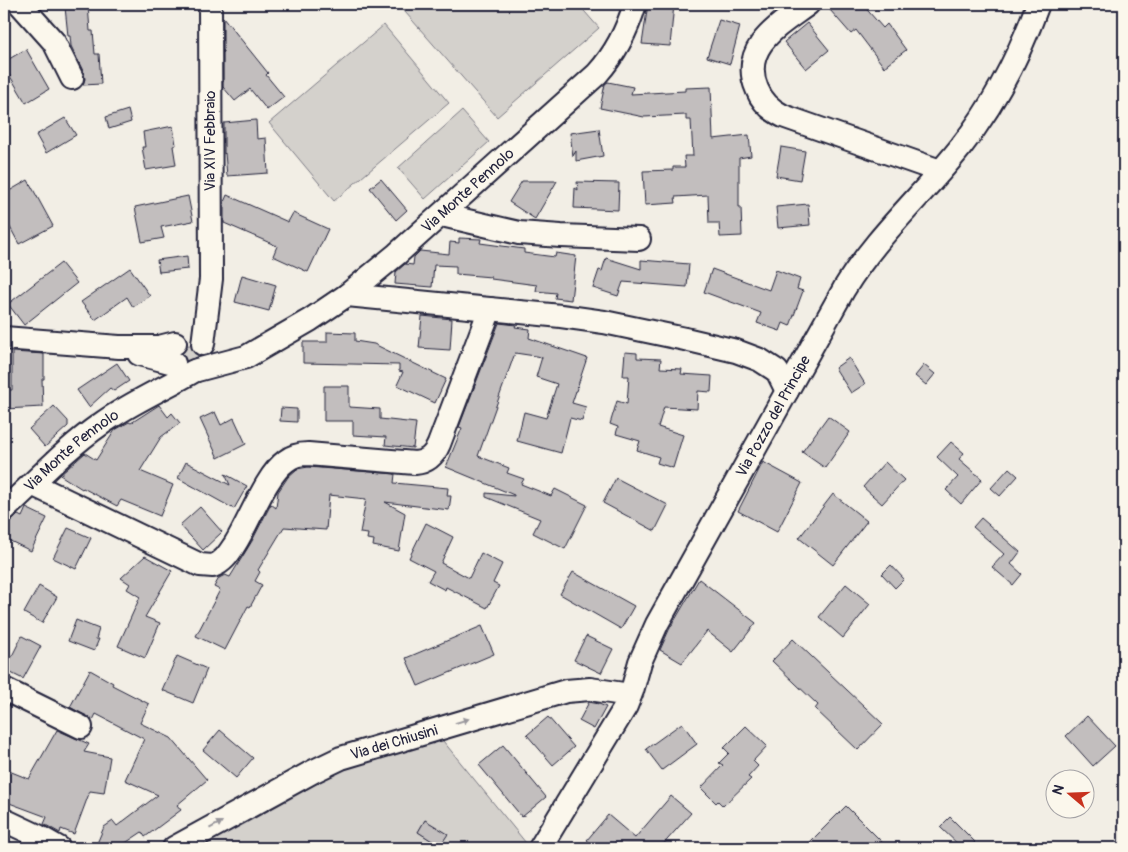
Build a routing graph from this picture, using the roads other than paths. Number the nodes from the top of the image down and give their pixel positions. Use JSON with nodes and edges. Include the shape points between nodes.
{"nodes":[{"id":1,"x":20,"y":4,"type":"edge"},
{"id":2,"x":210,"y":4,"type":"edge"},
{"id":3,"x":635,"y":4,"type":"edge"},
{"id":4,"x":808,"y":4,"type":"edge"},
{"id":5,"x":1038,"y":4,"type":"edge"},
{"id":6,"x":72,"y":78,"type":"dead end"},
{"id":7,"x":940,"y":171,"type":"junction"},
{"id":8,"x":442,"y":215,"type":"junction"},
{"id":9,"x":639,"y":239,"type":"dead end"},
{"id":10,"x":347,"y":295,"type":"junction"},
{"id":11,"x":490,"y":309,"type":"junction"},
{"id":12,"x":4,"y":338,"type":"edge"},
{"id":13,"x":189,"y":356,"type":"junction"},
{"id":14,"x":787,"y":391,"type":"junction"},
{"id":15,"x":32,"y":484,"type":"junction"},
{"id":16,"x":4,"y":510,"type":"edge"},
{"id":17,"x":4,"y":689,"type":"edge"},
{"id":18,"x":630,"y":695,"type":"junction"},
{"id":19,"x":81,"y":727,"type":"dead end"},
{"id":20,"x":4,"y":820,"type":"edge"},
{"id":21,"x":59,"y":848,"type":"edge"},
{"id":22,"x":174,"y":848,"type":"edge"},
{"id":23,"x":540,"y":848,"type":"edge"}],
"edges":[{"from":1,"to":6,"type":"street","via":[[54,42]]},
{"from":2,"to":13,"type":"street","name":"Via XIV Febbraio","via":[[211,279]]},
{"from":3,"to":8,"type":"street","name":"Via Monte Pennolo","via":[[621,42],[597,74]]},
{"from":4,"to":7,"type":"street","via":[[774,29],[756,51],[752,72],[762,100],[783,116]]},
{"from":5,"to":7,"type":"street","name":"Via Pozzo del Principe","via":[[1003,84],[977,125]]},
{"from":7,"to":14,"type":"street","name":"Via Pozzo del Principe","via":[[857,268]]},
{"from":8,"to":9,"type":"street","via":[[519,233]]},
{"from":8,"to":10,"type":"street","name":"Via Monte Pennolo"},
{"from":10,"to":11,"type":"street"},
{"from":10,"to":13,"type":"street","name":"Via Monte Pennolo","via":[[266,347],[242,354]]},
{"from":11,"to":14,"type":"street","via":[[604,322],[736,351],[772,367]]},
{"from":11,"to":15,"type":"street","via":[[439,444],[431,457],[415,464],[308,454],[291,457],[271,477],[245,528],[218,565],[200,565]]},
{"from":12,"to":13,"type":"street"},
{"from":13,"to":15,"type":"street","name":"Via Monte Pennolo","via":[[143,398],[90,432]]},
{"from":14,"to":18,"type":"street","name":"Via Pozzo del Principe","via":[[657,624]]},
{"from":15,"to":16,"type":"street","name":"Via Monte Pennolo"},
{"from":17,"to":19,"type":"street"},
{"from":22,"to":18,"type":"street","name":"Via dei Chiusini","one_way":true,"via":[[314,771],[356,753],[566,691],[590,688]]},
{"from":18,"to":23,"type":"street","name":"Via Pozzo del Principe"},
{"from":20,"to":21,"type":"street"}]}
